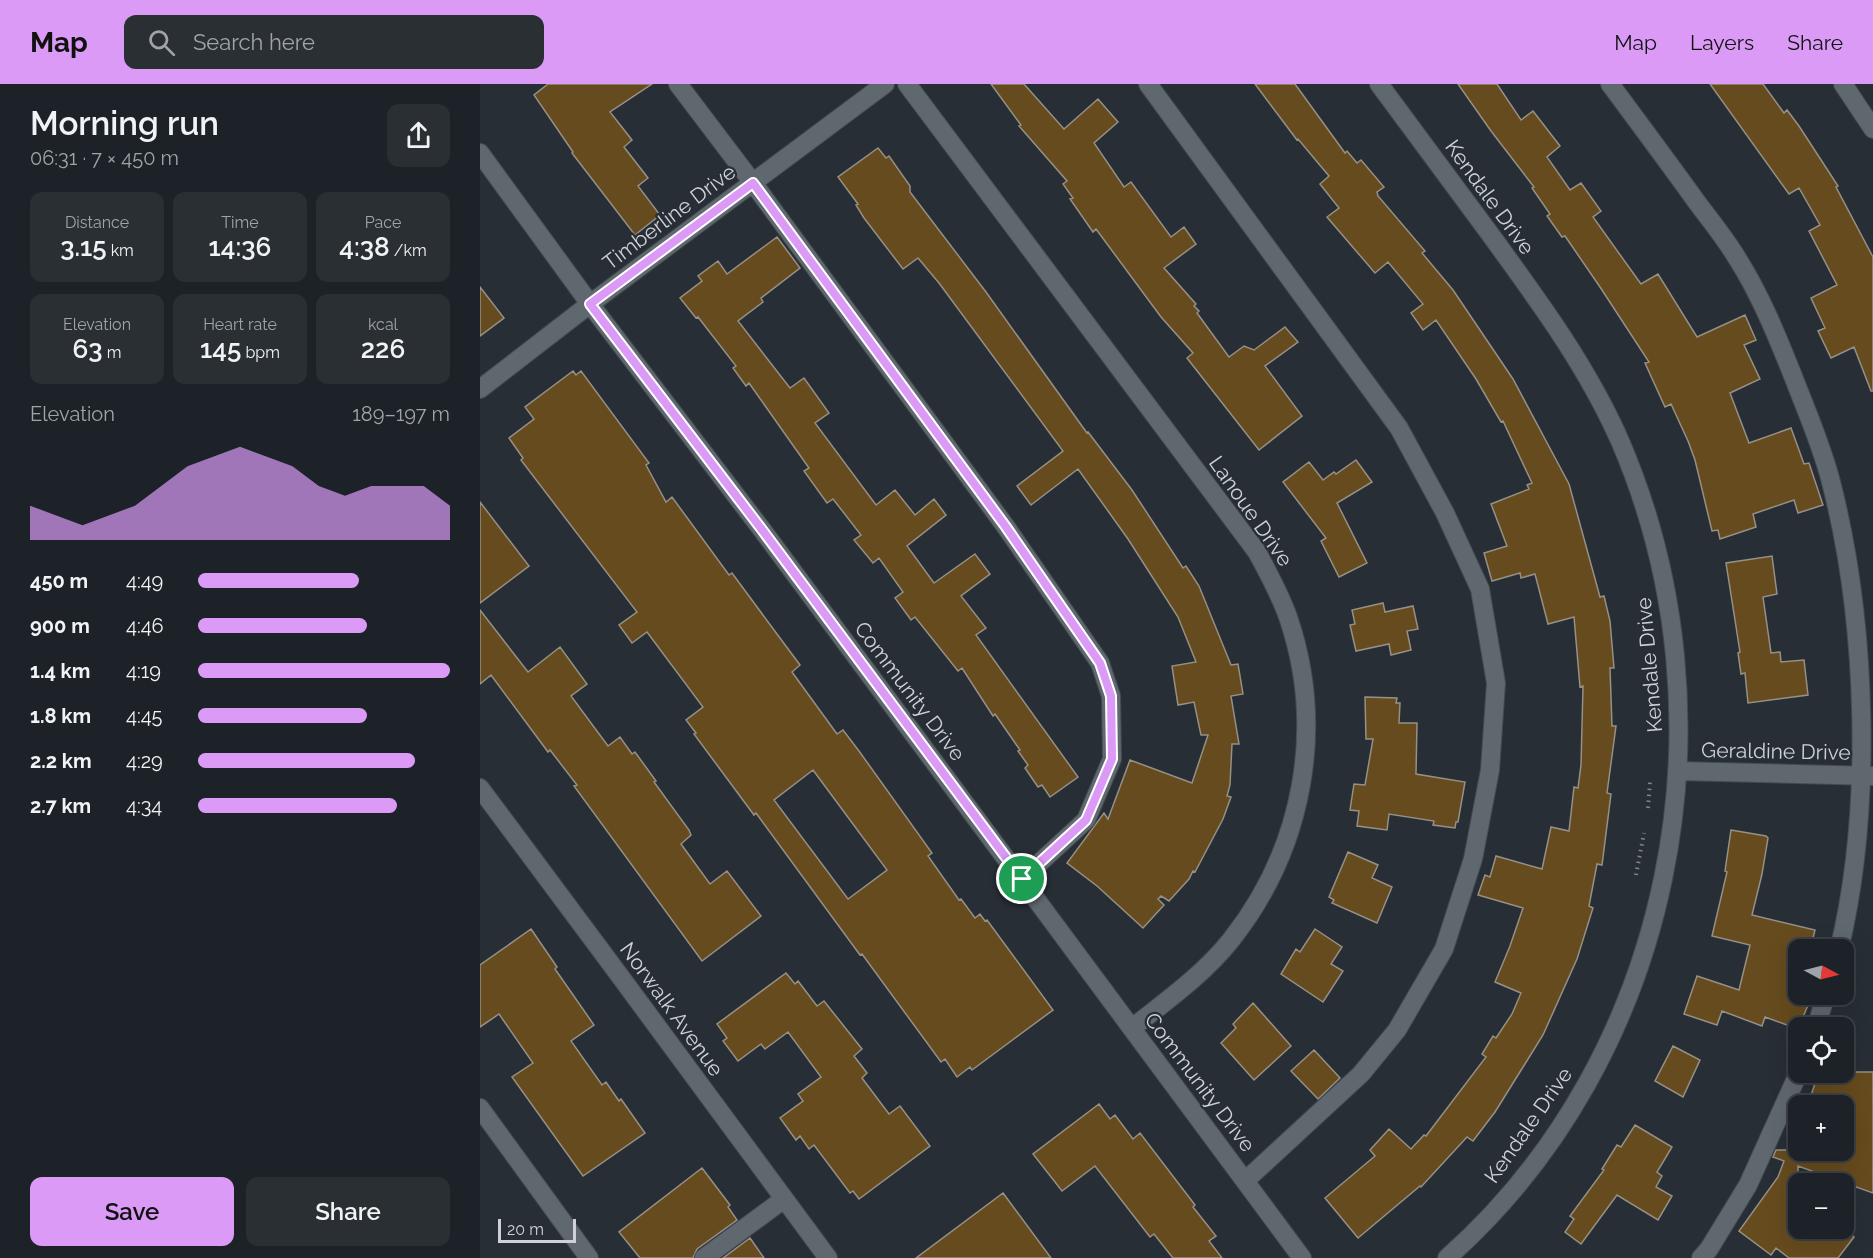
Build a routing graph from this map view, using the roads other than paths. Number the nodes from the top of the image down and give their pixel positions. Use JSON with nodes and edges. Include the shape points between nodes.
{"nodes":[{"id":1,"x":678,"y":84,"type":"edge"},
{"id":2,"x":885,"y":84,"type":"edge"},
{"id":3,"x":907,"y":84,"type":"edge"},
{"id":4,"x":1149,"y":84,"type":"edge"},
{"id":5,"x":1379,"y":84,"type":"edge"},
{"id":6,"x":1610,"y":84,"type":"edge"},
{"id":7,"x":1843,"y":84,"type":"edge"},
{"id":8,"x":1873,"y":129,"type":"edge"},
{"id":9,"x":480,"y":153,"type":"edge"},
{"id":10,"x":753,"y":183,"type":"junction"},
{"id":11,"x":590,"y":304,"type":"junction"},
{"id":12,"x":480,"y":389,"type":"edge"},
{"id":13,"x":1678,"y":771,"type":"junction"},
{"id":14,"x":1868,"y":776,"type":"edge"},
{"id":15,"x":480,"y":788,"type":"edge"},
{"id":16,"x":1022,"y":879,"type":"junction"},
{"id":17,"x":1842,"y":939,"type":"edge"},
{"id":18,"x":1132,"y":1028,"type":"junction"},
{"id":19,"x":1794,"y":1083,"type":"edge"},
{"id":20,"x":480,"y":1108,"type":"edge"},
{"id":21,"x":1245,"y":1181,"type":"junction"},
{"id":22,"x":784,"y":1199,"type":"junction"},
{"id":23,"x":589,"y":1258,"type":"edge"},
{"id":24,"x":704,"y":1258,"type":"edge"},
{"id":25,"x":828,"y":1258,"type":"edge"},
{"id":26,"x":1302,"y":1258,"type":"edge"},
{"id":27,"x":1447,"y":1258,"type":"edge"},
{"id":28,"x":1701,"y":1258,"type":"edge"}],
"edges":[{"from":1,"to":10,"type":"street"},
{"from":2,"to":10,"type":"street","name":"Timberline Drive"},
{"from":3,"to":18,"type":"street","name":"Lanoue Drive","via":[[1257,552],[1288,617],[1298,652],[1304,687],[1305,760],[1295,814],[1281,856],[1250,915],[1230,942]]},
{"from":4,"to":21,"type":"street","via":[[1400,428],[1480,589],[1496,682],[1490,770],[1473,858],[1444,949],[1397,1030],[1361,1074]]},
{"from":5,"to":13,"type":"street","name":"Kendale Drive","via":[[1557,326],[1596,392],[1619,441],[1655,543],[1667,599],[1675,660]]},
{"from":6,"to":14,"type":"street","via":[[1738,258],[1775,331],[1803,402],[1831,480],[1850,582],[1857,623]]},
{"from":7,"to":8,"type":"street"},
{"from":9,"to":11,"type":"street","name":"Community Drive"},
{"from":10,"to":11,"type":"street","name":"Timberline Drive"},
{"from":10,"to":16,"type":"street","via":[[1006,527],[1100,663],[1111,696],[1112,759],[1086,820]]},
{"from":11,"to":12,"type":"street","name":"Timberline Drive"},
{"from":11,"to":16,"type":"street","name":"Community Drive"},
{"from":13,"to":14,"type":"street","name":"Geraldine Drive"},
{"from":13,"to":27,"type":"street","name":"Kendale Drive","via":[[1668,856],[1654,920],[1617,1022],[1593,1071],[1544,1149],[1485,1221]]},
{"from":14,"to":17,"type":"street"},
{"from":15,"to":22,"type":"street","name":"Norwalk Avenue"},
{"from":16,"to":18,"type":"street","name":"Community Drive"},
{"from":18,"to":21,"type":"street","name":"Community Drive"},
{"from":19,"to":28,"type":"street","via":[[1748,1185]]},
{"from":20,"to":23,"type":"street"},
{"from":21,"to":26,"type":"street","name":"Community Drive"},
{"from":22,"to":24,"type":"street"},
{"from":22,"to":25,"type":"street","name":"Norwalk Avenue"}]}
